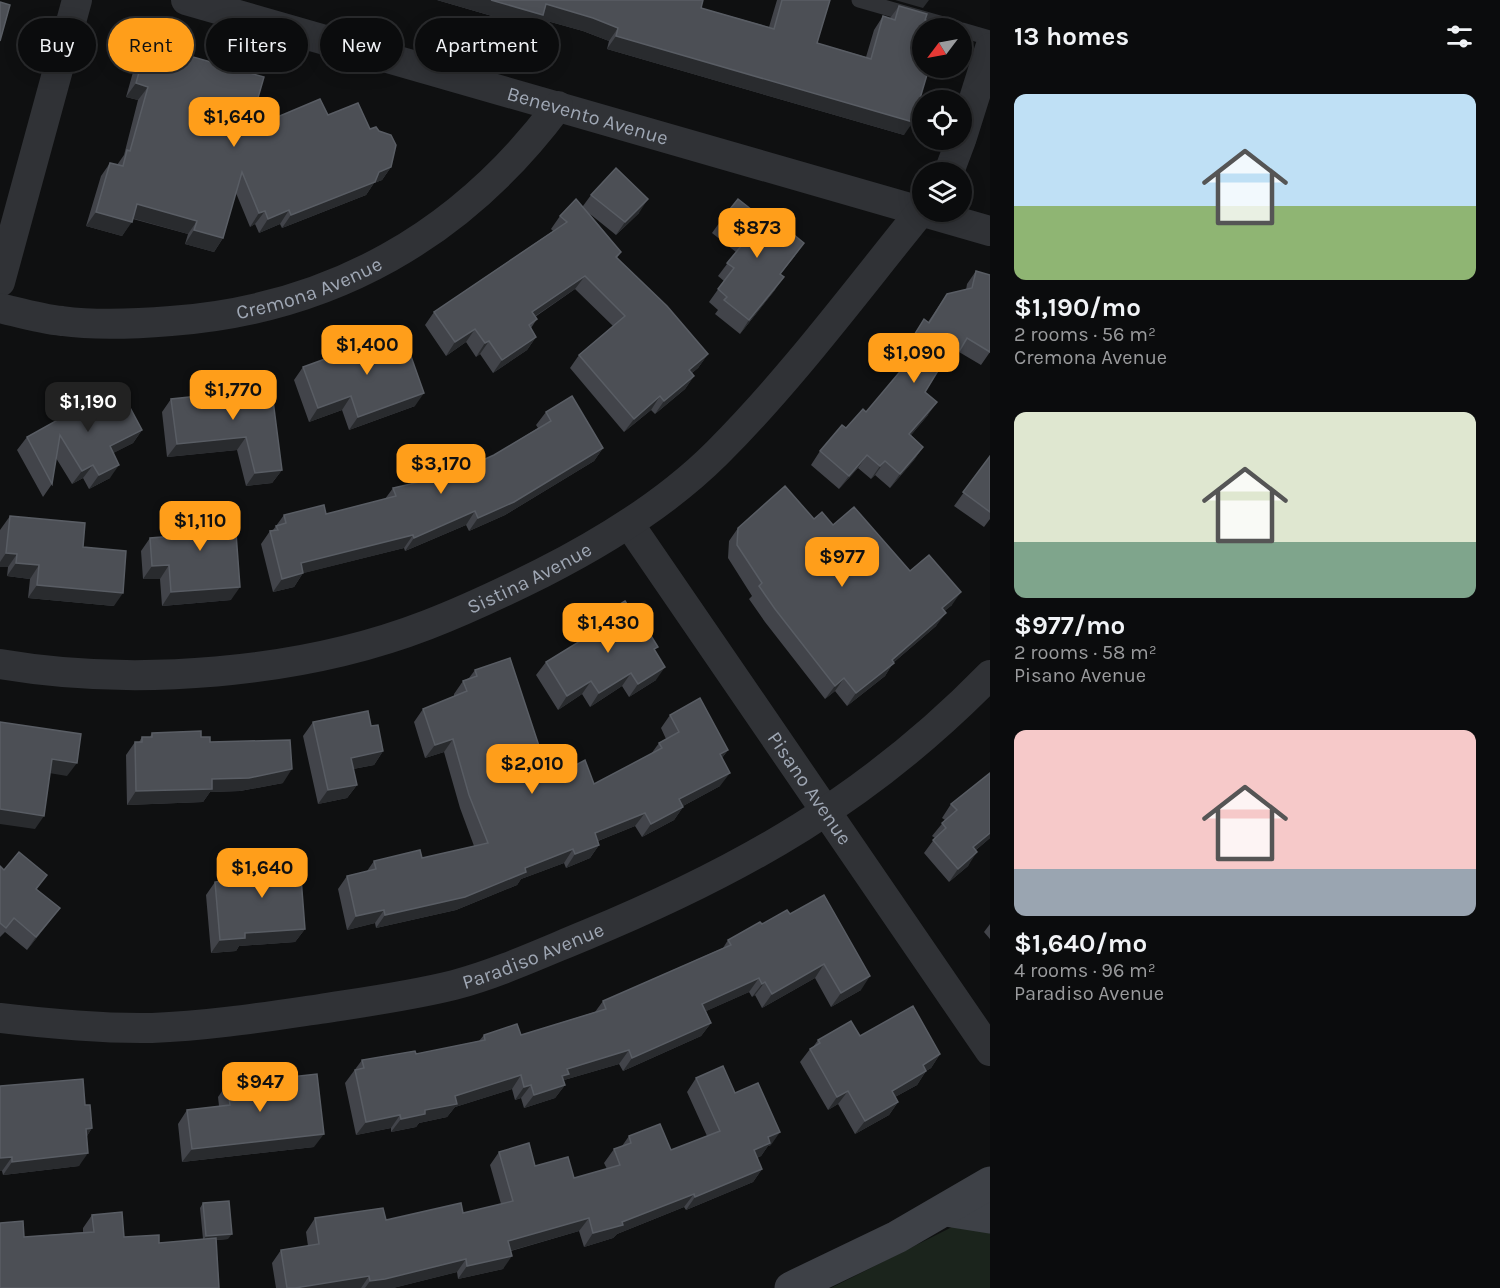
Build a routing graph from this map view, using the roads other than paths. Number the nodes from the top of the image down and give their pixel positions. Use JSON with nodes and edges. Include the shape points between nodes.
{"nodes":[{"id":1,"x":77,"y":0,"type":"edge"},
{"id":2,"x":186,"y":0,"type":"edge"},
{"id":3,"x":859,"y":0,"type":"edge"},
{"id":4,"x":921,"y":18,"type":"edge"},
{"id":5,"x":972,"y":33,"type":"edge"},
{"id":6,"x":990,"y":39,"type":"edge"},
{"id":7,"x":990,"y":48,"type":"edge"},
{"id":8,"x":972,"y":104,"type":"edge"},
{"id":9,"x":558,"y":106,"type":"junction"},
{"id":10,"x":912,"y":208,"type":"edge"},
{"id":11,"x":913,"y":222,"type":"edge"},
{"id":12,"x":959,"y":222,"type":"edge"},
{"id":13,"x":990,"y":231,"type":"edge"},
{"id":14,"x":0,"y":282,"type":"edge"},
{"id":15,"x":0,"y":308,"type":"edge"},
{"id":16,"x":629,"y":524,"type":"junction"},
{"id":17,"x":0,"y":664,"type":"edge"},
{"id":18,"x":990,"y":675,"type":"edge"},
{"id":19,"x":826,"y":813,"type":"junction"},
{"id":20,"x":0,"y":1018,"type":"edge"},
{"id":21,"x":990,"y":1051,"type":"edge"},
{"id":22,"x":990,"y":1183,"type":"edge"},
{"id":23,"x":946,"y":1210,"type":"junction"},
{"id":24,"x":990,"y":1217,"type":"edge"},
{"id":25,"x":791,"y":1288,"type":"edge"}],
"edges":[{"from":1,"to":14,"type":"street"},
{"from":2,"to":9,"type":"street","name":"Benevento Avenue"},
{"from":3,"to":4,"type":"lane"},
{"from":5,"to":6,"type":"lane"},
{"from":7,"to":8,"type":"street"},
{"from":9,"to":10,"type":"street","name":"Benevento Avenue"},
{"from":9,"to":15,"type":"street","name":"Cremona Avenue","via":[[529,144],[456,215],[398,253],[323,289],[273,305],[197,319],[148,323],[64,322]]},
{"from":11,"to":16,"type":"street","name":"Sistina Avenue","via":[[781,383],[716,454]]},
{"from":12,"to":13,"type":"street","name":"Benevento Avenue"},
{"from":16,"to":17,"type":"street","name":"Sistina Avenue","via":[[495,597],[424,626],[297,661],[132,675],[77,674]]},
{"from":16,"to":19,"type":"street","name":"Pisano Avenue"},
{"from":18,"to":19,"type":"street","name":"Paradiso Avenue","via":[[931,733]]},
{"from":19,"to":20,"type":"street","name":"Paradiso Avenue","via":[[690,890],[456,985],[292,1013],[153,1028]]},
{"from":19,"to":21,"type":"street","name":"Pisano Avenue"},
{"from":22,"to":23,"type":"street"},
{"from":23,"to":24,"type":"street"},
{"from":23,"to":25,"type":"street"}]}
